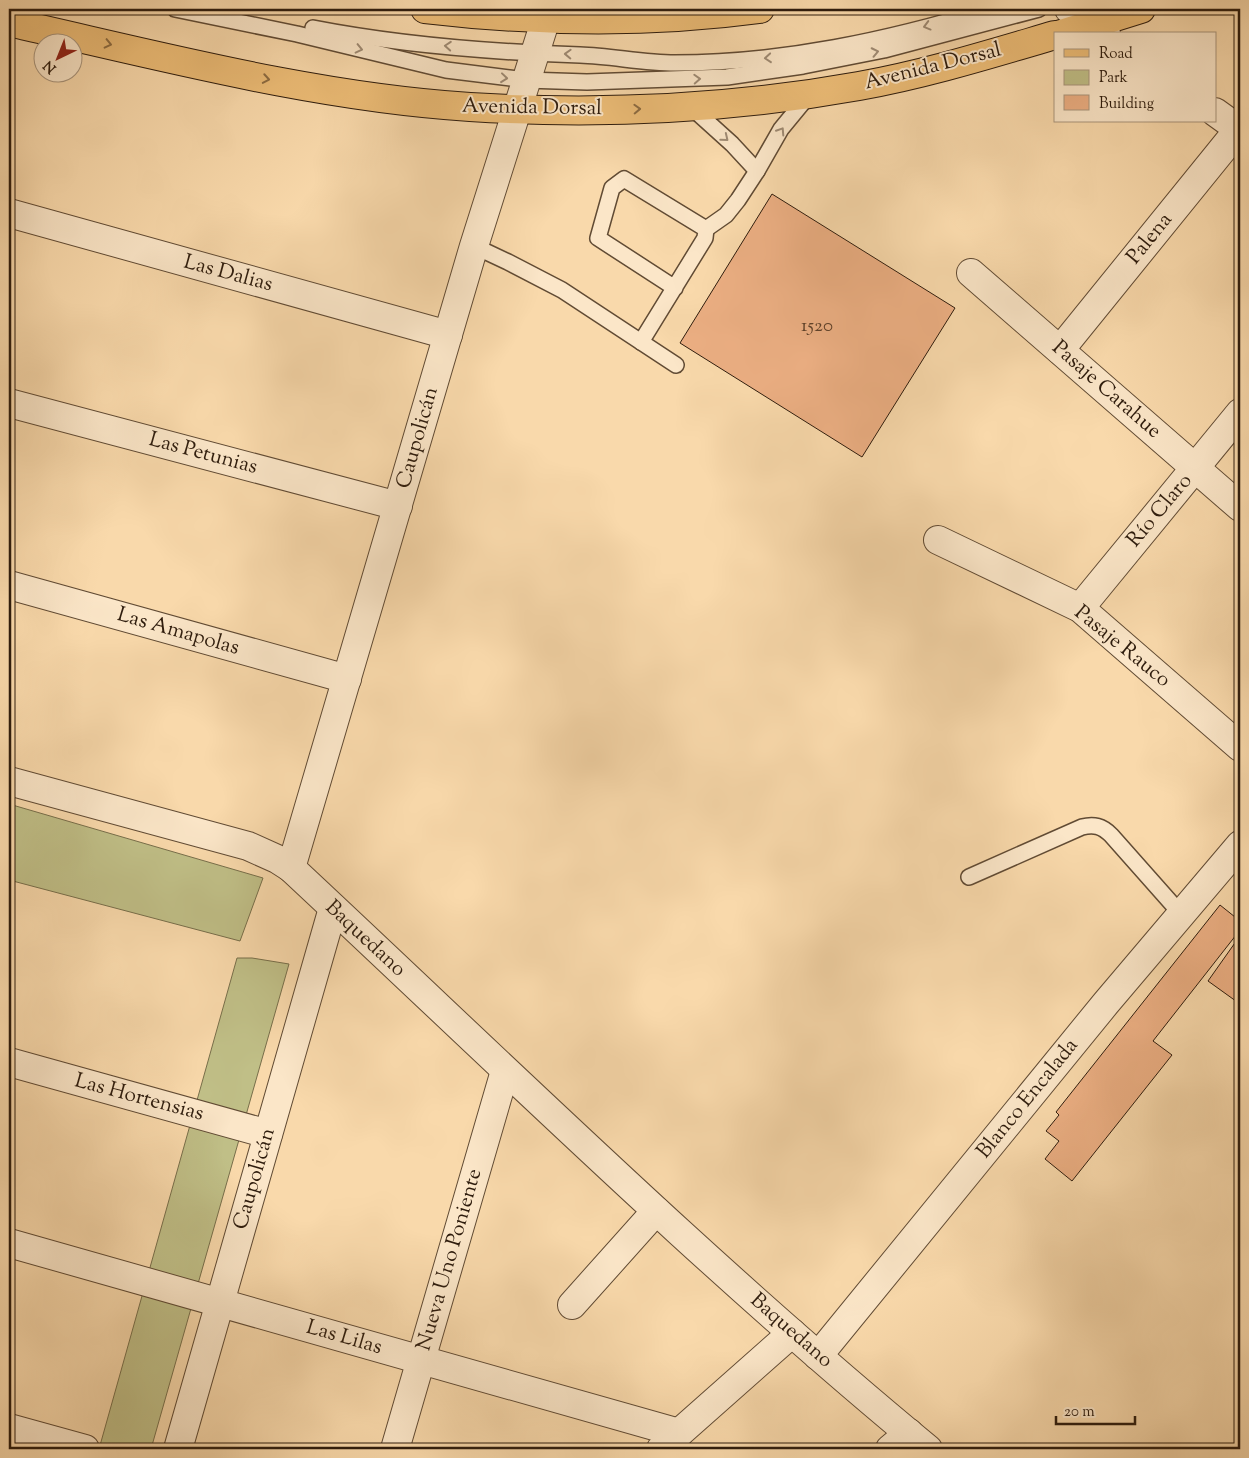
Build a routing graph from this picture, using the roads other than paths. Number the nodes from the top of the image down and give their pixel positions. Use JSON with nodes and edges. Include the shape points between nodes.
{"nodes":[{"id":1,"x":175,"y":9,"type":"edge"},
{"id":2,"x":222,"y":9,"type":"edge"},
{"id":3,"x":425,"y":9,"type":"edge"},
{"id":4,"x":760,"y":9,"type":"edge"},
{"id":5,"x":991,"y":9,"type":"edge"},
{"id":6,"x":1039,"y":9,"type":"edge"},
{"id":7,"x":1069,"y":9,"type":"edge"},
{"id":8,"x":1141,"y":9,"type":"edge"},
{"id":9,"x":547,"y":14,"type":"edge"},
{"id":10,"x":9,"y":22,"type":"edge"},
{"id":11,"x":1099,"y":29,"type":"edge"},
{"id":12,"x":1076,"y":32,"type":"edge"},
{"id":13,"x":1054,"y":36,"type":"edge"},
{"id":14,"x":535,"y":52,"type":"junction"},
{"id":15,"x":526,"y":80,"type":"junction"},
{"id":16,"x":810,"y":94,"type":"junction"},
{"id":17,"x":691,"y":107,"type":"junction"},
{"id":18,"x":518,"y":110,"type":"junction"},
{"id":19,"x":1216,"y":113,"type":"edge"},
{"id":20,"x":1240,"y":129,"type":"edge"},
{"id":21,"x":757,"y":171,"type":"junction"},
{"id":22,"x":9,"y":214,"type":"edge"},
{"id":23,"x":706,"y":229,"type":"junction"},
{"id":24,"x":474,"y":246,"type":"junction"},
{"id":25,"x":971,"y":273,"type":"dead end"},
{"id":26,"x":674,"y":288,"type":"junction"},
{"id":27,"x":448,"y":335,"type":"junction"},
{"id":28,"x":641,"y":342,"type":"junction"},
{"id":29,"x":1060,"y":350,"type":"junction"},
{"id":30,"x":676,"y":365,"type":"dead end"},
{"id":31,"x":9,"y":403,"type":"edge"},
{"id":32,"x":1240,"y":413,"type":"edge"},
{"id":33,"x":1195,"y":468,"type":"junction"},
{"id":34,"x":398,"y":506,"type":"junction"},
{"id":35,"x":1240,"y":507,"type":"edge"},
{"id":36,"x":938,"y":540,"type":"dead end"},
{"id":37,"x":9,"y":585,"type":"edge"},
{"id":38,"x":1080,"y":608,"type":"junction"},
{"id":39,"x":347,"y":679,"type":"junction"},
{"id":40,"x":1240,"y":747,"type":"edge"},
{"id":41,"x":9,"y":781,"type":"edge"},
{"id":42,"x":1240,"y":845,"type":"edge"},
{"id":43,"x":291,"y":868,"type":"junction"},
{"id":44,"x":969,"y":878,"type":"dead end"},
{"id":45,"x":333,"y":908,"type":"junction"},
{"id":46,"x":1181,"y":914,"type":"junction"},
{"id":47,"x":9,"y":1062,"type":"edge"},
{"id":48,"x":505,"y":1071,"type":"junction"},
{"id":49,"x":268,"y":1134,"type":"junction"},
{"id":50,"x":656,"y":1211,"type":"junction"},
{"id":51,"x":9,"y":1243,"type":"edge"},
{"id":52,"x":220,"y":1303,"type":"junction"},
{"id":53,"x":572,"y":1305,"type":"dead end"},
{"id":54,"x":792,"y":1332,"type":"junction"},
{"id":55,"x":818,"y":1356,"type":"junction"},
{"id":56,"x":421,"y":1360,"type":"junction"},
{"id":57,"x":9,"y":1428,"type":"edge"},
{"id":58,"x":670,"y":1441,"type":"edge"},
{"id":59,"x":909,"y":1444,"type":"edge"},
{"id":60,"x":85,"y":1449,"type":"edge"},
{"id":61,"x":178,"y":1449,"type":"edge"},
{"id":62,"x":395,"y":1449,"type":"edge"}],
"edges":[{"from":1,"to":15,"type":"lane","one_way":true,"via":[[446,70]]},
{"from":14,"to":2,"type":"lane","one_way":true,"via":[[377,38]]},
{"from":3,"to":9,"type":"main road","via":[[506,17]]},
{"from":4,"to":9,"type":"main road","via":[[662,17]]},
{"from":5,"to":14,"type":"lane","one_way":true,"via":[[870,41],[777,58],[673,64]]},
{"from":15,"to":6,"type":"lane","one_way":true,"via":[[648,81],[746,75],[884,50]]},
{"from":7,"to":11,"type":"street"},
{"from":8,"to":11,"type":"main road"},
{"from":9,"to":14,"type":"street","name":"Caupolicán"},
{"from":10,"to":18,"type":"main road","name":"Avenida Dorsal","one_way":true,"via":[[310,87],[450,106]]},
{"from":11,"to":12,"type":"main road"},
{"from":13,"to":16,"type":"main road","name":"Avenida Dorsal","via":[[910,75]]},
{"from":14,"to":15,"type":"street","name":"Caupolicán"},
{"from":15,"to":18,"type":"street","name":"Caupolicán"},
{"from":16,"to":17,"type":"main road","name":"Avenida Dorsal"},
{"from":21,"to":16,"type":"lane","one_way":true,"via":[[781,130]]},
{"from":18,"to":17,"type":"main road","name":"Avenida Dorsal","one_way":true},
{"from":17,"to":21,"type":"lane","one_way":true},
{"from":18,"to":24,"type":"street","name":"Caupolicán"},
{"from":19,"to":20,"type":"street"},
{"from":20,"to":29,"type":"street","name":"Palena"},
{"from":21,"to":23,"type":"lane","via":[[726,215]]},
{"from":22,"to":27,"type":"street","name":"Las Dalias"},
{"from":23,"to":26,"type":"lane","via":[[705,238]]},
{"from":23,"to":26,"type":"lane","via":[[624,179],[612,188],[598,238]]},
{"from":24,"to":27,"type":"street","name":"Caupolicán"},
{"from":24,"to":28,"type":"lane","via":[[562,290]]},
{"from":25,"to":29,"type":"street","name":"Pasaje Carahue"},
{"from":26,"to":28,"type":"lane"},
{"from":27,"to":34,"type":"street","name":"Caupolicán"},
{"from":28,"to":30,"type":"lane"},
{"from":29,"to":33,"type":"street","name":"Pasaje Carahue"},
{"from":31,"to":34,"type":"street","name":"Las Petunias"},
{"from":32,"to":33,"type":"street","name":"Río Claro"},
{"from":33,"to":35,"type":"street","name":"Pasaje Carahue"},
{"from":33,"to":38,"type":"street","name":"Río Claro"},
{"from":34,"to":39,"type":"street","name":"Caupolicán"},
{"from":36,"to":38,"type":"street","name":"Pasaje Rauco"},
{"from":37,"to":39,"type":"street","name":"Las Amapolas"},
{"from":38,"to":40,"type":"street","name":"Pasaje Rauco"},
{"from":39,"to":43,"type":"street","name":"Caupolicán"},
{"from":41,"to":43,"type":"street","name":"Baquedano","via":[[248,846]]},
{"from":42,"to":46,"type":"street","name":"Blanco Encalada"},
{"from":43,"to":45,"type":"street","name":"Baquedano"},
{"from":44,"to":46,"type":"lane","via":[[1082,827],[1099,826],[1111,835]]},
{"from":45,"to":48,"type":"street","name":"Baquedano"},
{"from":45,"to":49,"type":"street","name":"Caupolicán"},
{"from":46,"to":55,"type":"street","name":"Blanco Encalada"},
{"from":47,"to":49,"type":"street","name":"Las Hortensias"},
{"from":48,"to":50,"type":"street","name":"Baquedano"},
{"from":48,"to":56,"type":"street","name":"Nueva Uno Poniente"},
{"from":49,"to":52,"type":"street","name":"Caupolicán"},
{"from":50,"to":53,"type":"street"},
{"from":50,"to":54,"type":"street","name":"Baquedano"},
{"from":51,"to":52,"type":"street","name":"Las Lilas"},
{"from":52,"to":56,"type":"street","name":"Las Lilas"},
{"from":52,"to":61,"type":"street","name":"Caupolicán"},
{"from":54,"to":55,"type":"street","name":"Baquedano"},
{"from":54,"to":58,"type":"street"},
{"from":55,"to":59,"type":"street","name":"Baquedano"},
{"from":56,"to":58,"type":"street","name":"Las Lilas"},
{"from":56,"to":62,"type":"street","name":"Nueva Uno Poniente"},
{"from":57,"to":60,"type":"street"}]}
